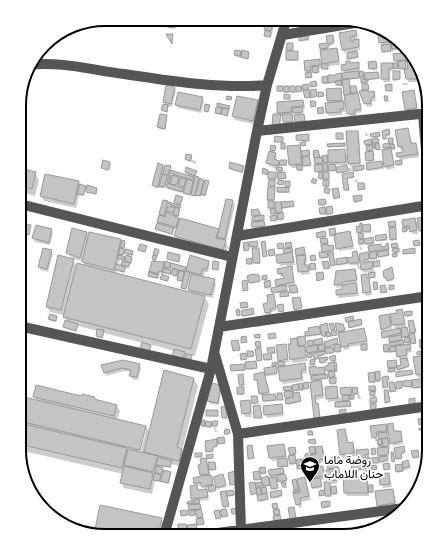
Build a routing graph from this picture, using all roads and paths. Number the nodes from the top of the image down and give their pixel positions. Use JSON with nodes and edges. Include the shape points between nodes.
{"nodes":[{"id":1,"x":285,"y":26,"type":"edge"},
{"id":2,"x":337,"y":26,"type":"edge"},
{"id":3,"x":282,"y":35,"type":"junction"},
{"id":4,"x":38,"y":64,"type":"edge"},
{"id":5,"x":267,"y":85,"type":"junction"},
{"id":6,"x":422,"y":113,"type":"edge"},
{"id":7,"x":257,"y":131,"type":"junction"},
{"id":8,"x":26,"y":206,"type":"edge"},
{"id":9,"x":422,"y":206,"type":"edge"},
{"id":10,"x":237,"y":236,"type":"junction"},
{"id":11,"x":232,"y":257,"type":"junction"},
{"id":12,"x":422,"y":297,"type":"edge"},
{"id":13,"x":219,"y":327,"type":"junction"},
{"id":14,"x":26,"y":328,"type":"edge"},
{"id":15,"x":214,"y":352,"type":"junction"},
{"id":16,"x":211,"y":369,"type":"junction"},
{"id":17,"x":422,"y":407,"type":"edge"},
{"id":18,"x":238,"y":434,"type":"junction"},
{"id":19,"x":395,"y":509,"type":"edge"},
{"id":20,"x":166,"y":529,"type":"edge"},
{"id":21,"x":241,"y":529,"type":"edge"},
{"id":22,"x":248,"y":529,"type":"edge"}],
"edges":[{"from":1,"to":3,"type":"street"},
{"from":2,"to":3,"type":"street"},
{"from":3,"to":5,"type":"street"},
{"from":4,"to":5,"type":"street","via":[[54,63],[126,75],[238,87]]},
{"from":5,"to":7,"type":"street"},
{"from":6,"to":7,"type":"street"},
{"from":7,"to":10,"type":"street"},
{"from":8,"to":11,"type":"street"},
{"from":9,"to":10,"type":"street"},
{"from":10,"to":11,"type":"street"},
{"from":11,"to":13,"type":"street"},
{"from":12,"to":13,"type":"street"},
{"from":13,"to":15,"type":"street"},
{"from":14,"to":16,"type":"street"},
{"from":15,"to":16,"type":"street"},
{"from":15,"to":18,"type":"street"},
{"from":16,"to":20,"type":"street"},
{"from":17,"to":18,"type":"street"},
{"from":18,"to":21,"type":"street"},
{"from":19,"to":22,"type":"street"}]}
